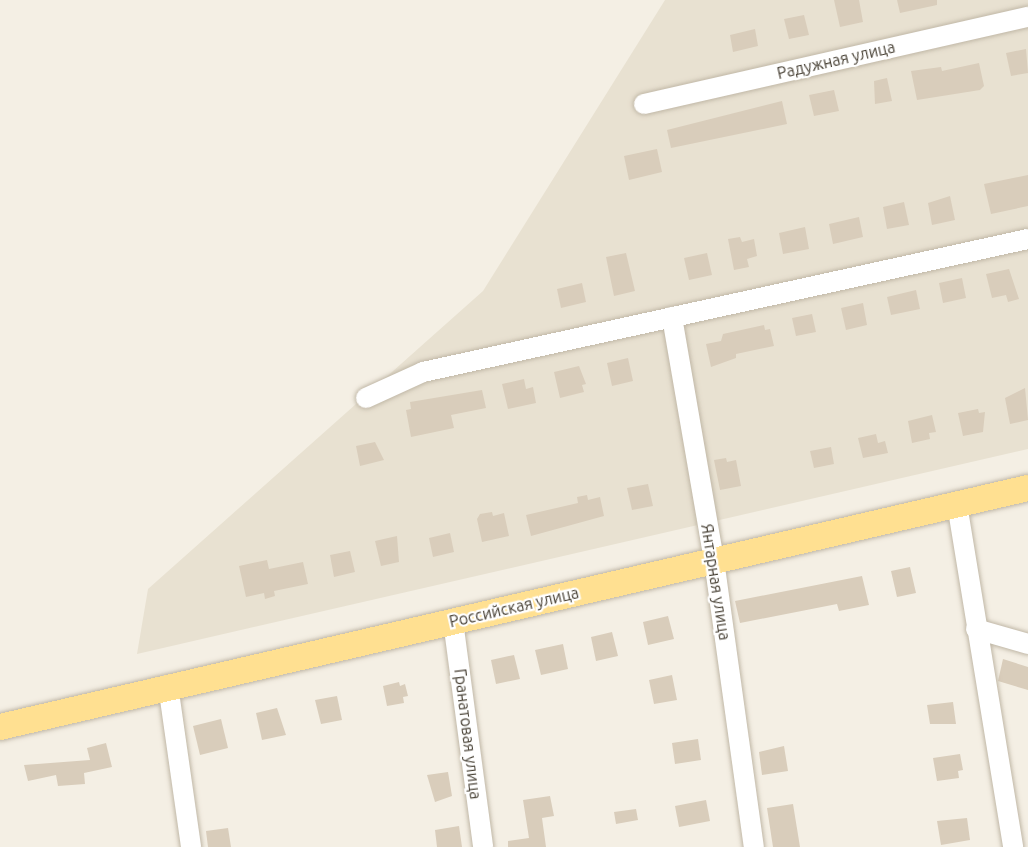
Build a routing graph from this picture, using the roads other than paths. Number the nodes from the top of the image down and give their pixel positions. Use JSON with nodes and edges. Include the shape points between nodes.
{"nodes":[{"id":1,"x":1028,"y":17,"type":"edge"},
{"id":2,"x":644,"y":104,"type":"dead end"},
{"id":3,"x":1028,"y":239,"type":"edge"},
{"id":4,"x":672,"y":317,"type":"junction"},
{"id":5,"x":366,"y":398,"type":"dead end"},
{"id":6,"x":1028,"y":488,"type":"edge"},
{"id":7,"x":957,"y":504,"type":"junction"},
{"id":8,"x":714,"y":560,"type":"junction"},
{"id":9,"x":453,"y":621,"type":"junction"},
{"id":10,"x":976,"y":629,"type":"junction"},
{"id":11,"x":1028,"y":644,"type":"edge"},
{"id":12,"x":168,"y":686,"type":"junction"},
{"id":13,"x":0,"y":726,"type":"edge"},
{"id":14,"x":191,"y":847,"type":"edge"},
{"id":15,"x":483,"y":847,"type":"edge"},
{"id":16,"x":754,"y":847,"type":"edge"},
{"id":17,"x":1013,"y":847,"type":"edge"}],
"edges":[{"from":1,"to":2,"type":"street","name":"Радужная улица"},
{"from":3,"to":4,"type":"street"},
{"from":4,"to":5,"type":"street","via":[[423,372]]},
{"from":4,"to":8,"type":"street","name":"Янтарная улица"},
{"from":6,"to":7,"type":"main road","name":"Российская улица"},
{"from":7,"to":8,"type":"main road","name":"Российская улица"},
{"from":7,"to":10,"type":"street"},
{"from":8,"to":9,"type":"main road","name":"Российская улица"},
{"from":8,"to":16,"type":"street","name":"Янтарная улица"},
{"from":9,"to":12,"type":"main road","name":"Российская улица"},
{"from":9,"to":15,"type":"street","name":"Гранатовая улица"},
{"from":10,"to":11,"type":"street"},
{"from":10,"to":17,"type":"street"},
{"from":12,"to":13,"type":"main road","name":"Российская улица"},
{"from":12,"to":14,"type":"street"}]}
